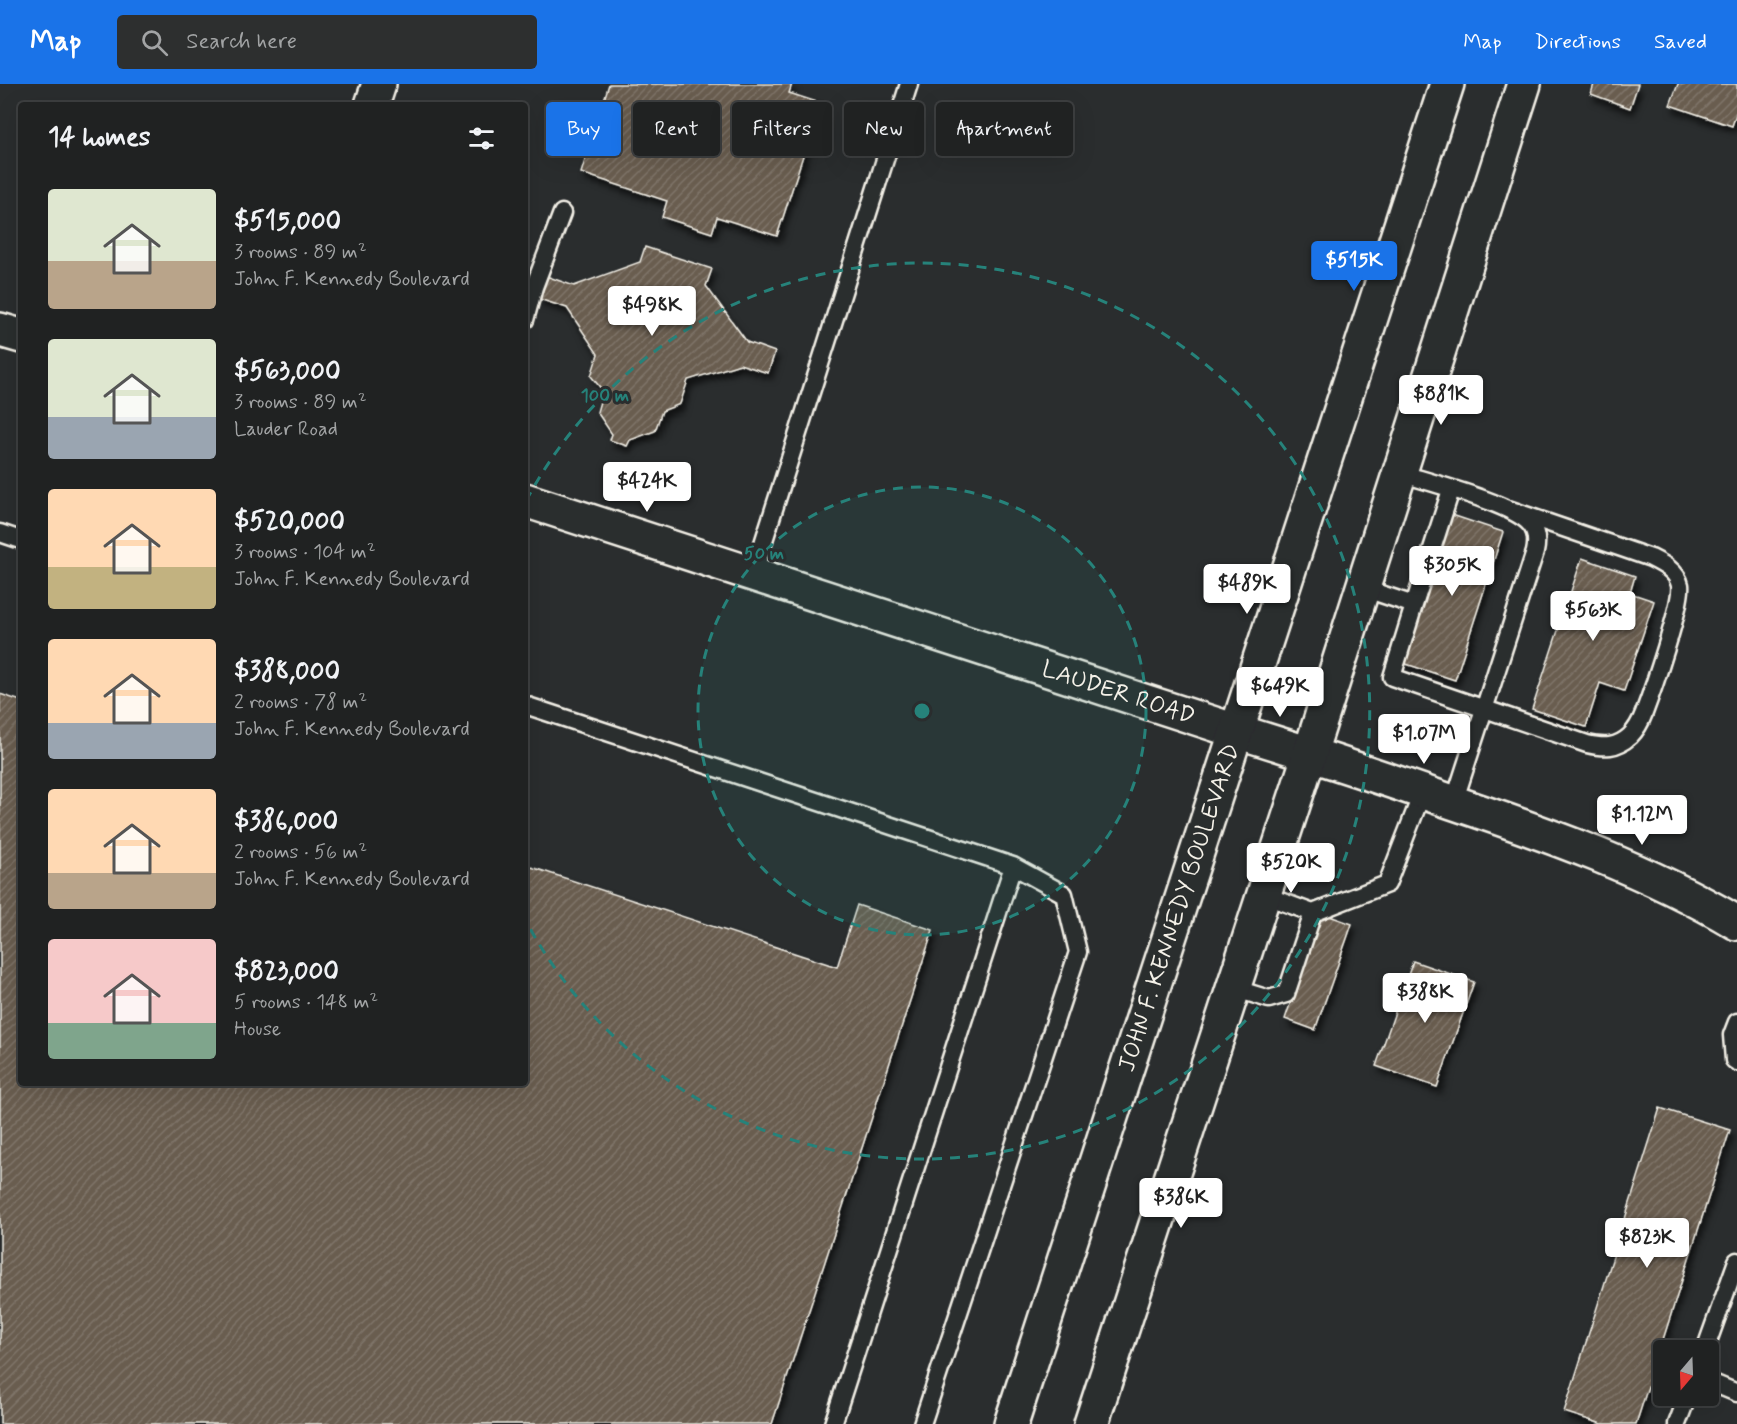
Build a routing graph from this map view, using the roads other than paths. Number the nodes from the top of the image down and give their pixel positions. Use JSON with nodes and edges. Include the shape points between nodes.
{"nodes":[{"id":1,"x":379,"y":84,"type":"edge"},
{"id":2,"x":909,"y":84,"type":"edge"},
{"id":3,"x":1447,"y":84,"type":"edge"},
{"id":4,"x":1524,"y":84,"type":"edge"},
{"id":5,"x":373,"y":102,"type":"edge"},
{"id":6,"x":562,"y":213,"type":"dead end"},
{"id":7,"x":528,"y":309,"type":"edge"},
{"id":8,"x":0,"y":330,"type":"edge"},
{"id":9,"x":18,"y":335,"type":"edge"},
{"id":10,"x":1400,"y":473,"type":"junction"},
{"id":11,"x":1451,"y":490,"type":"junction"},
{"id":12,"x":528,"y":501,"type":"edge"},
{"id":13,"x":1508,"y":508,"type":"junction"},
{"id":14,"x":0,"y":533,"type":"edge"},
{"id":15,"x":18,"y":539,"type":"edge"},
{"id":16,"x":753,"y":574,"type":"junction"},
{"id":17,"x":1363,"y":588,"type":"junction"},
{"id":18,"x":1414,"y":605,"type":"junction"},
{"id":19,"x":528,"y":706,"type":"edge"},
{"id":20,"x":1484,"y":708,"type":"junction"},
{"id":21,"x":1236,"y":731,"type":"junction"},
{"id":22,"x":1310,"y":753,"type":"junction"},
{"id":23,"x":1423,"y":791,"type":"junction"},
{"id":24,"x":1454,"y":802,"type":"junction"},
{"id":25,"x":1013,"y":866,"type":"junction"},
{"id":26,"x":1263,"y":895,"type":"junction"},
{"id":27,"x":1313,"y":913,"type":"junction"},
{"id":28,"x":1737,"y":923,"type":"edge"},
{"id":29,"x":1233,"y":988,"type":"junction"},
{"id":30,"x":1737,"y":1022,"type":"edge"},
{"id":31,"x":1737,"y":1062,"type":"edge"},
{"id":32,"x":1737,"y":1261,"type":"edge"},
{"id":33,"x":1709,"y":1340,"type":"edge"},
{"id":34,"x":1719,"y":1386,"type":"edge"},
{"id":35,"x":1737,"y":1393,"type":"edge"},
{"id":36,"x":1684,"y":1406,"type":"edge"},
{"id":37,"x":833,"y":1424,"type":"edge"},
{"id":38,"x":922,"y":1424,"type":"edge"},
{"id":39,"x":1011,"y":1424,"type":"edge"},
{"id":40,"x":1091,"y":1424,"type":"edge"},
{"id":41,"x":1677,"y":1424,"type":"edge"}],
"edges":[{"from":1,"to":5,"type":"main road"},
{"from":2,"to":16,"type":"lane"},
{"from":3,"to":21,"type":"main road","name":"JOHN F. KENNEDY BOULEVARD"},
{"from":4,"to":10,"type":"main road"},
{"from":6,"to":7,"type":"lane"},
{"from":8,"to":9,"type":"main road"},
{"from":10,"to":11,"type":"lane"},
{"from":10,"to":17,"type":"main road"},
{"from":11,"to":13,"type":"lane"},
{"from":11,"to":18,"type":"lane"},
{"from":12,"to":16,"type":"main road","name":"LAUDER ROAD"},
{"from":13,"to":20,"type":"lane","via":[[1532,525],[1537,545]]},
{"from":13,"to":20,"type":"lane","via":[[1651,558],[1674,573],[1680,592],[1644,714],[1620,743],[1608,747],[1587,744]]},
{"from":14,"to":15,"type":"lane"},
{"from":16,"to":21,"type":"main road","name":"LAUDER ROAD"},
{"from":17,"to":18,"type":"lane"},
{"from":17,"to":22,"type":"main road"},
{"from":18,"to":20,"type":"lane","via":[[1392,677]]},
{"from":19,"to":25,"type":"lane"},
{"from":20,"to":24,"type":"lane"},
{"from":21,"to":22,"type":"main road","name":"LAUDER ROAD"},
{"from":21,"to":39,"type":"main road","name":"JOHN F. KENNEDY BOULEVARD"},
{"from":22,"to":23,"type":"main road","name":"LAUDER ROAD"},
{"from":22,"to":26,"type":"main road"},
{"from":23,"to":24,"type":"main road","name":"LAUDER ROAD"},
{"from":23,"to":27,"type":"lane","via":[[1387,884]]},
{"from":24,"to":28,"type":"main road","name":"LAUDER ROAD","via":[[1626,866]]},
{"from":25,"to":37,"type":"lane"},
{"from":25,"to":38,"type":"lane","via":[[1064,894],[1078,952]]},
{"from":26,"to":27,"type":"lane"},
{"from":26,"to":29,"type":"main road"},
{"from":27,"to":29,"type":"lane","via":[[1287,994],[1269,999]]},
{"from":29,"to":40,"type":"main road"},
{"from":30,"to":31,"type":"lane","via":[[1732,1035]]},
{"from":32,"to":33,"type":"lane"},
{"from":34,"to":35,"type":"lane"},
{"from":36,"to":41,"type":"lane"}]}
